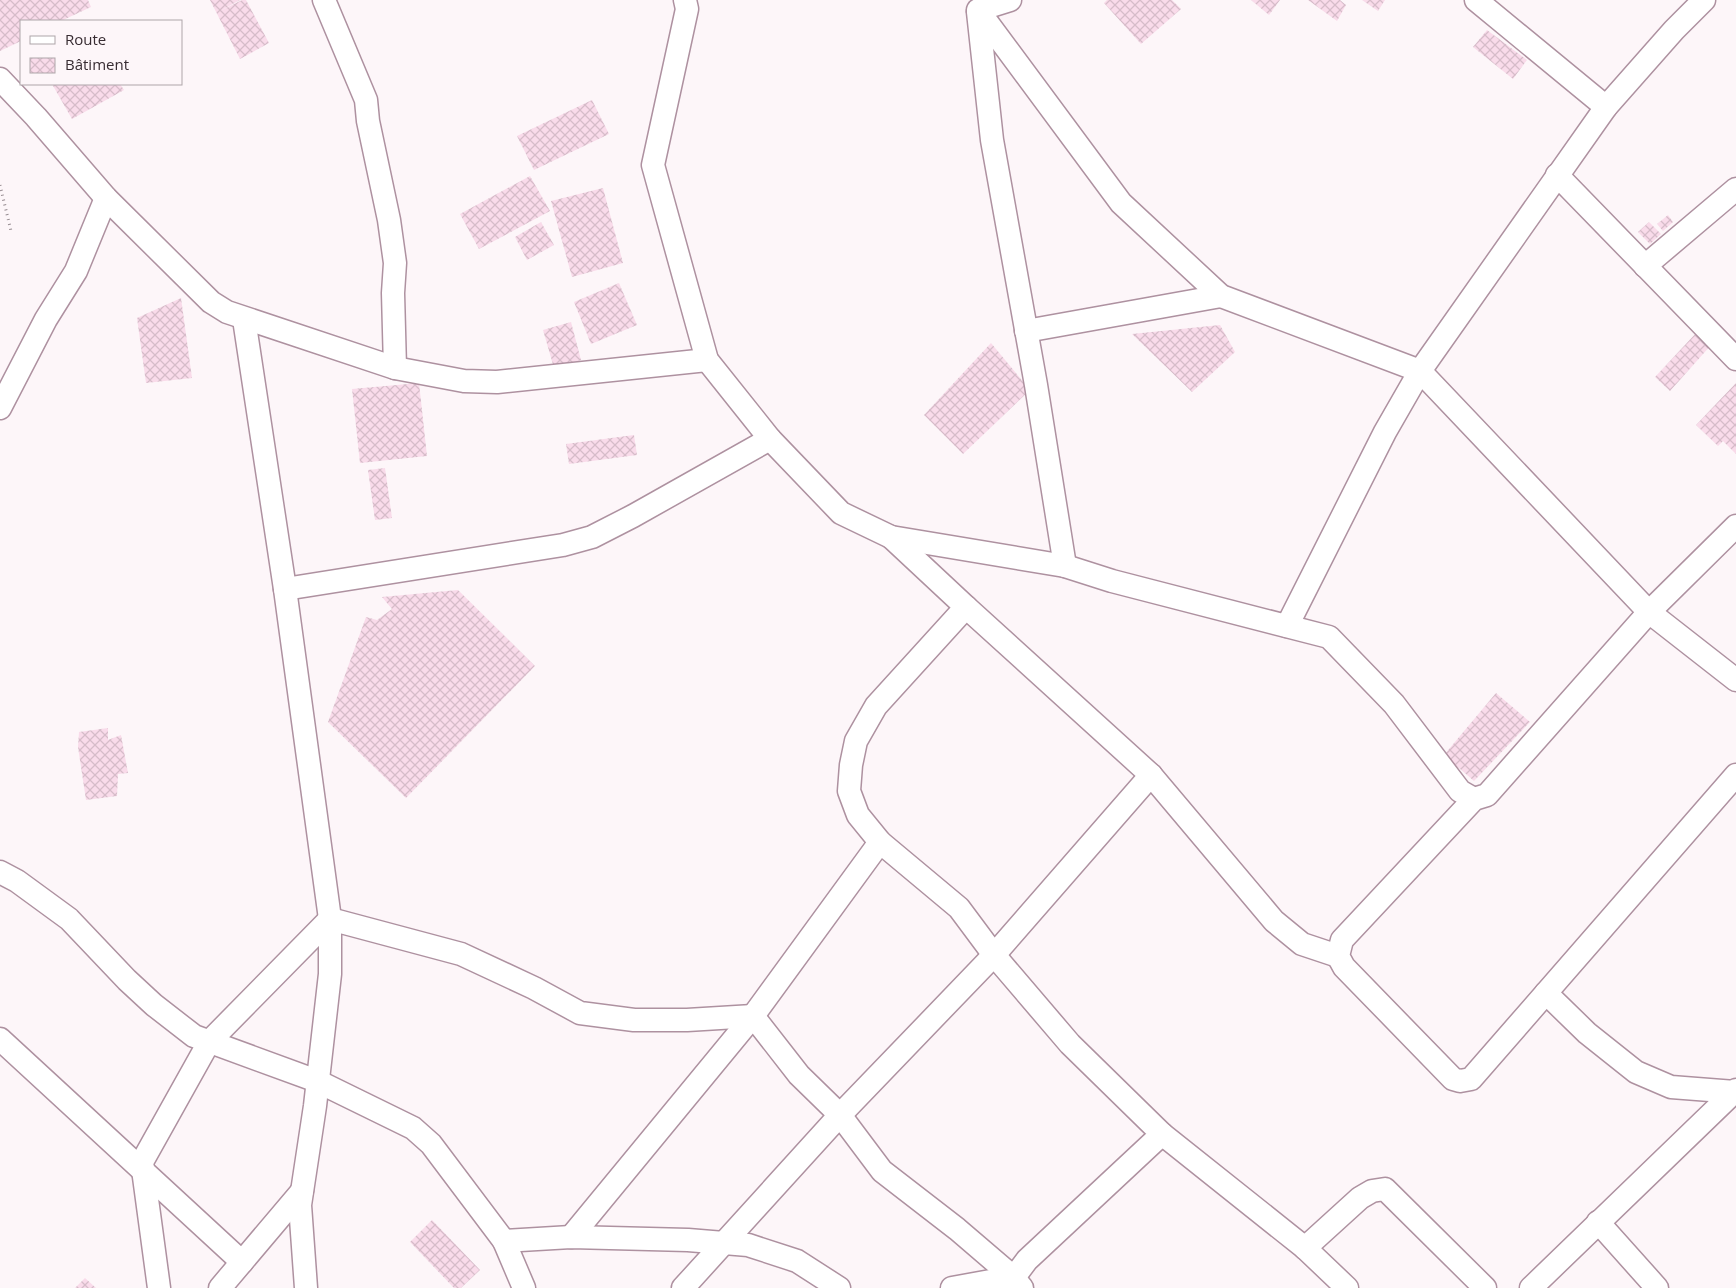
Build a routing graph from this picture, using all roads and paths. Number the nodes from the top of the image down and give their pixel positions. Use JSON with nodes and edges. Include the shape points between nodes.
{"nodes":[{"id":1,"x":324,"y":0,"type":"edge"},
{"id":2,"x":685,"y":0,"type":"edge"},
{"id":3,"x":1010,"y":0,"type":"edge"},
{"id":4,"x":1476,"y":0,"type":"edge"},
{"id":5,"x":1704,"y":0,"type":"edge"},
{"id":6,"x":975,"y":5,"type":"edge"},
{"id":7,"x":0,"y":79,"type":"edge"},
{"id":8,"x":1606,"y":107,"type":"junction"},
{"id":9,"x":1557,"y":175,"type":"junction"},
{"id":10,"x":0,"y":184,"type":"edge"},
{"id":11,"x":1736,"y":189,"type":"edge"},
{"id":12,"x":106,"y":198,"type":"junction"},
{"id":13,"x":11,"y":231,"type":"dead end"},
{"id":14,"x":1645,"y":266,"type":"junction"},
{"id":15,"x":1221,"y":296,"type":"junction"},
{"id":16,"x":244,"y":319,"type":"junction"},
{"id":17,"x":1026,"y":331,"type":"junction"},
{"id":18,"x":1736,"y":359,"type":"edge"},
{"id":19,"x":707,"y":360,"type":"junction"},
{"id":20,"x":395,"y":368,"type":"junction"},
{"id":21,"x":1420,"y":371,"type":"junction"},
{"id":22,"x":0,"y":408,"type":"edge"},
{"id":23,"x":770,"y":439,"type":"junction"},
{"id":24,"x":1736,"y":526,"type":"edge"},
{"id":25,"x":891,"y":537,"type":"junction"},
{"id":26,"x":1066,"y":566,"type":"junction"},
{"id":27,"x":285,"y":589,"type":"junction"},
{"id":28,"x":966,"y":607,"type":"junction"},
{"id":29,"x":1649,"y":612,"type":"junction"},
{"id":30,"x":1288,"y":626,"type":"junction"},
{"id":31,"x":1736,"y":680,"type":"edge"},
{"id":32,"x":1151,"y":775,"type":"junction"},
{"id":33,"x":1736,"y":775,"type":"edge"},
{"id":34,"x":1474,"y":799,"type":"junction"},
{"id":35,"x":880,"y":842,"type":"junction"},
{"id":36,"x":0,"y":872,"type":"edge"},
{"id":37,"x":330,"y":919,"type":"junction"},
{"id":38,"x":994,"y":955,"type":"junction"},
{"id":39,"x":1338,"y":956,"type":"junction"},
{"id":40,"x":1546,"y":993,"type":"junction"},
{"id":41,"x":753,"y":1016,"type":"junction"},
{"id":42,"x":0,"y":1039,"type":"edge"},
{"id":43,"x":209,"y":1042,"type":"junction"},
{"id":44,"x":317,"y":1081,"type":"junction"},
{"id":45,"x":1735,"y":1092,"type":"edge"},
{"id":46,"x":840,"y":1115,"type":"junction"},
{"id":47,"x":1162,"y":1134,"type":"junction"},
{"id":48,"x":143,"y":1171,"type":"junction"},
{"id":49,"x":302,"y":1191,"type":"junction"},
{"id":50,"x":1598,"y":1222,"type":"junction"},
{"id":51,"x":570,"y":1236,"type":"junction"},
{"id":52,"x":504,"y":1241,"type":"junction"},
{"id":53,"x":724,"y":1243,"type":"junction"},
{"id":54,"x":1305,"y":1248,"type":"junction"},
{"id":55,"x":242,"y":1262,"type":"junction"},
{"id":56,"x":1014,"y":1284,"type":"edge"},
{"id":57,"x":159,"y":1288,"type":"edge"},
{"id":58,"x":220,"y":1288,"type":"edge"},
{"id":59,"x":306,"y":1288,"type":"edge"},
{"id":60,"x":524,"y":1288,"type":"edge"},
{"id":61,"x":683,"y":1288,"type":"edge"},
{"id":62,"x":839,"y":1288,"type":"edge"},
{"id":63,"x":952,"y":1288,"type":"edge"},
{"id":64,"x":1347,"y":1288,"type":"edge"},
{"id":65,"x":1485,"y":1288,"type":"edge"},
{"id":66,"x":1531,"y":1288,"type":"edge"},
{"id":67,"x":1657,"y":1288,"type":"edge"}],
"edges":[{"from":1,"to":20,"type":"street","via":[[366,100],[395,262]]},
{"from":2,"to":19,"type":"street","via":[[687,9],[653,165]]},
{"from":3,"to":6,"type":"street"},
{"from":4,"to":8,"type":"street"},
{"from":5,"to":8,"type":"street"},
{"from":6,"to":15,"type":"street","via":[[1121,203]]},
{"from":6,"to":17,"type":"street","via":[[992,140]]},
{"from":7,"to":12,"type":"street"},
{"from":8,"to":9,"type":"street"},
{"from":9,"to":14,"type":"street"},
{"from":9,"to":21,"type":"street"},
{"from":10,"to":13,"type":"path"},
{"from":11,"to":14,"type":"street"},
{"from":12,"to":16,"type":"street","via":[[211,302]]},
{"from":12,"to":22,"type":"street","via":[[76,271],[46,319]]},
{"from":14,"to":18,"type":"street"},
{"from":15,"to":17,"type":"street"},
{"from":15,"to":21,"type":"street"},
{"from":16,"to":20,"type":"street"},
{"from":16,"to":27,"type":"street"},
{"from":17,"to":26,"type":"street"},
{"from":19,"to":20,"type":"street","via":[[497,382],[464,381]]},
{"from":19,"to":23,"type":"street"},
{"from":21,"to":29,"type":"street"},
{"from":21,"to":30,"type":"street","via":[[1385,432]]},
{"from":23,"to":25,"type":"street","via":[[840,513]]},
{"from":23,"to":27,"type":"street","via":[[592,537],[563,545]]},
{"from":24,"to":29,"type":"street"},
{"from":25,"to":26,"type":"street"},
{"from":25,"to":28,"type":"street"},
{"from":26,"to":30,"type":"street"},
{"from":27,"to":37,"type":"street"},
{"from":28,"to":32,"type":"street"},
{"from":28,"to":35,"type":"street","via":[[876,706],[856,741],[849,790],[858,815]]},
{"from":29,"to":31,"type":"street"},
{"from":29,"to":34,"type":"street","via":[[1487,795]]},
{"from":30,"to":34,"type":"street","via":[[1329,638],[1394,704],[1460,791]]},
{"from":32,"to":38,"type":"street"},
{"from":32,"to":39,"type":"street","via":[[1274,921],[1302,944]]},
{"from":33,"to":40,"type":"street"},
{"from":34,"to":39,"type":"street","via":[[1342,940]]},
{"from":35,"to":38,"type":"street","via":[[959,908]]},
{"from":35,"to":41,"type":"street"},
{"from":36,"to":43,"type":"street","via":[[69,919],[154,1006],[194,1036]]},
{"from":37,"to":41,"type":"street","via":[[461,954],[580,1012],[634,1020]]},
{"from":37,"to":43,"type":"street"},
{"from":37,"to":44,"type":"street","via":[[330,974]]},
{"from":38,"to":46,"type":"street"},
{"from":38,"to":47,"type":"street","via":[[1070,1044]]},
{"from":39,"to":40,"type":"street","via":[[1344,967],[1453,1079],[1460,1081],[1471,1080]]},
{"from":40,"to":45,"type":"street","via":[[1636,1072],[1671,1088]]},
{"from":41,"to":46,"type":"street","via":[[799,1075]]},
{"from":41,"to":51,"type":"street"},
{"from":42,"to":48,"type":"street"},
{"from":43,"to":44,"type":"street"},
{"from":43,"to":48,"type":"street","via":[[142,1162]]},
{"from":44,"to":49,"type":"street"},
{"from":44,"to":52,"type":"street","via":[[413,1128],[431,1144]]},
{"from":45,"to":50,"type":"street"},
{"from":46,"to":53,"type":"street"},
{"from":46,"to":56,"type":"street","via":[[882,1171],[956,1229]]},
{"from":47,"to":54,"type":"street"},
{"from":47,"to":56,"type":"street","via":[[1027,1260]]},
{"from":48,"to":55,"type":"street"},
{"from":48,"to":57,"type":"street"},
{"from":49,"to":55,"type":"street"},
{"from":49,"to":59,"type":"street","via":[[300,1205]]},
{"from":50,"to":66,"type":"street"},
{"from":50,"to":67,"type":"street"},
{"from":51,"to":52,"type":"street"},
{"from":51,"to":53,"type":"street"},
{"from":52,"to":60,"type":"street"},
{"from":53,"to":61,"type":"street"},
{"from":53,"to":62,"type":"street","via":[[748,1245],[797,1261]]},
{"from":54,"to":64,"type":"street"},
{"from":54,"to":65,"type":"street","via":[[1360,1198],[1372,1191],[1385,1189]]},
{"from":55,"to":58,"type":"street"},
{"from":56,"to":63,"type":"street"}]}
